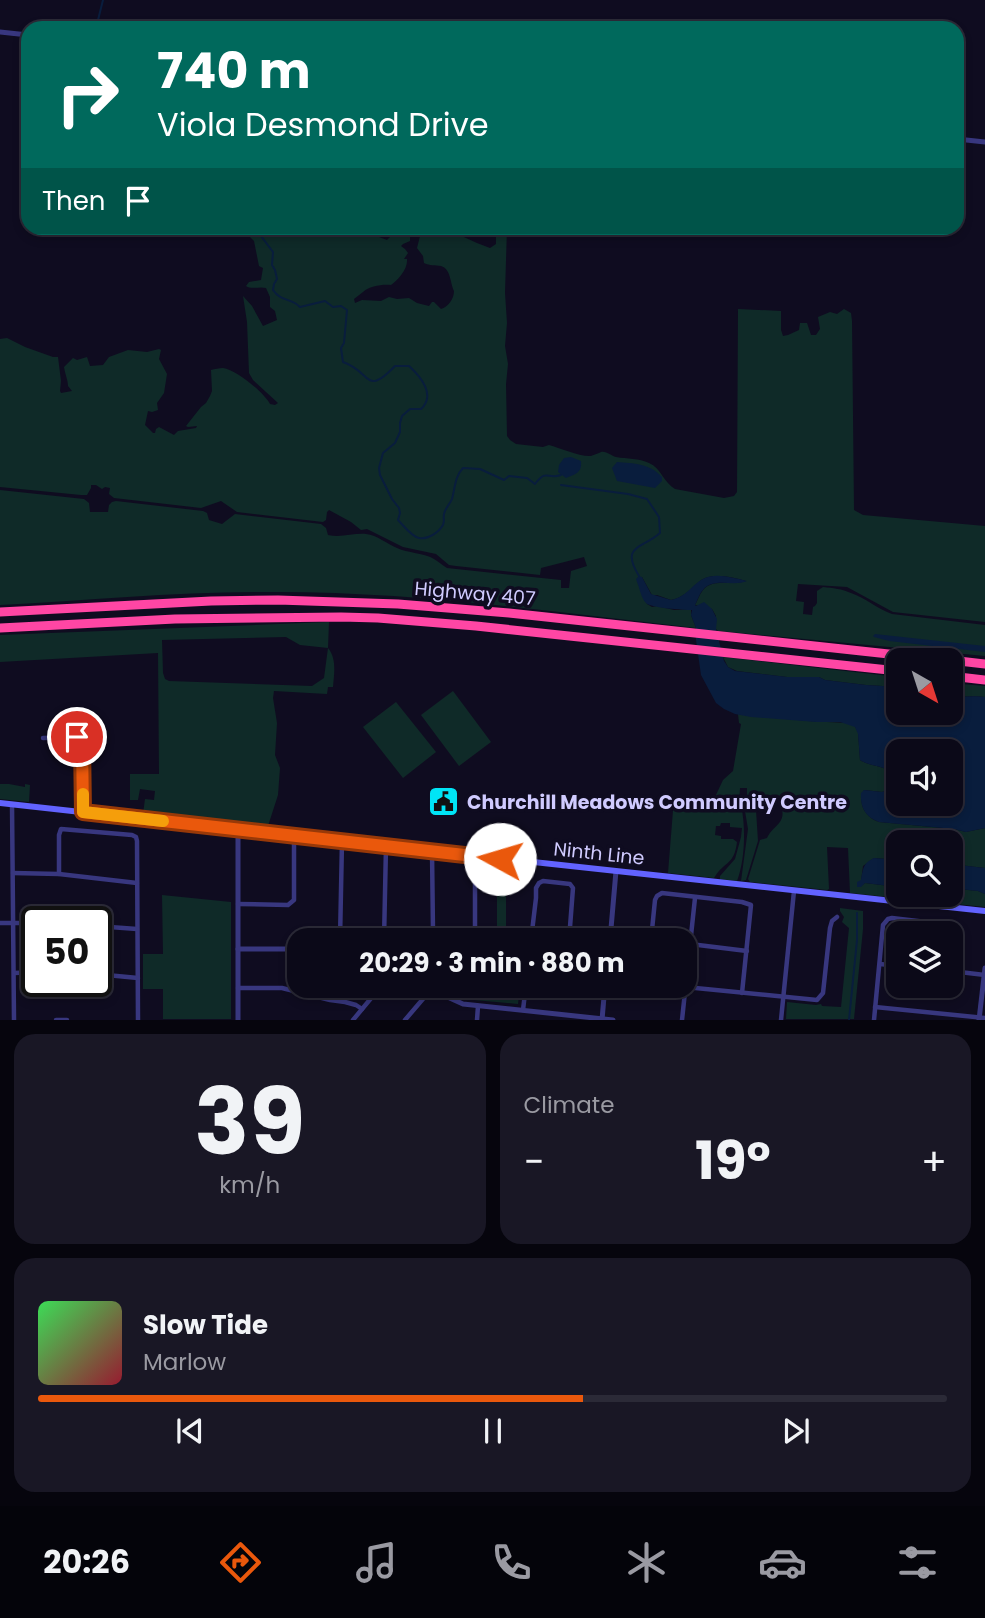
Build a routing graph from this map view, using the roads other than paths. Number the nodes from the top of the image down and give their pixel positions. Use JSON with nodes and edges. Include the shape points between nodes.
{"nodes":[{"id":1,"x":0,"y":32,"type":"edge"},
{"id":2,"x":21,"y":34,"type":"edge"},
{"id":3,"x":964,"y":140,"type":"edge"},
{"id":4,"x":985,"y":142,"type":"edge"},
{"id":5,"x":0,"y":612,"type":"edge"},
{"id":6,"x":0,"y":628,"type":"edge"},
{"id":7,"x":886,"y":654,"type":"edge"},
{"id":8,"x":963,"y":661,"type":"edge"},
{"id":9,"x":985,"y":664,"type":"edge"},
{"id":10,"x":886,"y":670,"type":"edge"},
{"id":11,"x":963,"y":677,"type":"edge"},
{"id":12,"x":985,"y":680,"type":"edge"},
{"id":13,"x":43,"y":737,"type":"dead end"},
{"id":14,"x":0,"y":803,"type":"edge"},
{"id":15,"x":12,"y":804,"type":"junction"},
{"id":16,"x":83,"y":812,"type":"junction"},
{"id":17,"x":238,"y":830,"type":"junction"},
{"id":18,"x":294,"y":836,"type":"junction"},
{"id":19,"x":342,"y":841,"type":"junction"},
{"id":20,"x":386,"y":846,"type":"junction"},
{"id":21,"x":432,"y":851,"type":"junction"},
{"id":22,"x":475,"y":856,"type":"junction"},
{"id":23,"x":616,"y":871,"type":"junction"},
{"id":24,"x":13,"y":873,"type":"junction"},
{"id":25,"x":59,"y":874,"type":"junction"},
{"id":26,"x":137,"y":883,"type":"junction"},
{"id":27,"x":794,"y":891,"type":"junction"},
{"id":28,"x":695,"y":898,"type":"junction"},
{"id":29,"x":238,"y":904,"type":"junction"},
{"id":30,"x":985,"y":911,"type":"edge"},
{"id":31,"x":837,"y":917,"type":"dead end"},
{"id":32,"x":918,"y":921,"type":"edge"},
{"id":33,"x":0,"y":923,"type":"edge"},
{"id":34,"x":13,"y":923,"type":"junction"},
{"id":35,"x":21,"y":923,"type":"edge"},
{"id":36,"x":112,"y":927,"type":"edge"},
{"id":37,"x":340,"y":928,"type":"edge"},
{"id":38,"x":384,"y":928,"type":"edge"},
{"id":39,"x":433,"y":928,"type":"edge"},
{"id":40,"x":475,"y":928,"type":"edge"},
{"id":41,"x":532,"y":928,"type":"edge"},
{"id":42,"x":570,"y":928,"type":"edge"},
{"id":43,"x":611,"y":928,"type":"edge"},
{"id":44,"x":652,"y":928,"type":"edge"},
{"id":45,"x":692,"y":928,"type":"edge"},
{"id":46,"x":138,"y":929,"type":"junction"},
{"id":47,"x":697,"y":945,"type":"edge"},
{"id":48,"x":238,"y":949,"type":"junction"},
{"id":49,"x":287,"y":949,"type":"edge"},
{"id":50,"x":747,"y":951,"type":"junction"},
{"id":51,"x":880,"y":964,"type":"junction"},
{"id":52,"x":886,"y":965,"type":"edge"},
{"id":53,"x":985,"y":968,"type":"edge"},
{"id":54,"x":963,"y":972,"type":"edge"},
{"id":55,"x":14,"y":973,"type":"junction"},
{"id":56,"x":21,"y":973,"type":"edge"},
{"id":57,"x":985,"y":975,"type":"edge"},
{"id":58,"x":112,"y":976,"type":"edge"},
{"id":59,"x":138,"y":978,"type":"junction"},
{"id":60,"x":238,"y":988,"type":"junction"},
{"id":61,"x":697,"y":988,"type":"edge"},
{"id":62,"x":742,"y":993,"type":"junction"},
{"id":63,"x":783,"y":997,"type":"junction"},
{"id":64,"x":371,"y":998,"type":"edge"},
{"id":65,"x":423,"y":998,"type":"edge"},
{"id":66,"x":449,"y":998,"type":"edge"},
{"id":67,"x":524,"y":998,"type":"edge"},
{"id":68,"x":604,"y":998,"type":"edge"},
{"id":69,"x":685,"y":998,"type":"edge"},
{"id":70,"x":478,"y":1006,"type":"junction"},
{"id":71,"x":875,"y":1007,"type":"junction"},
{"id":72,"x":362,"y":1009,"type":"junction"},
{"id":73,"x":523,"y":1010,"type":"junction"},
{"id":74,"x":981,"y":1018,"type":"edge"},
{"id":75,"x":602,"y":1019,"type":"edge"},
{"id":76,"x":14,"y":1020,"type":"edge"},
{"id":77,"x":57,"y":1020,"type":"edge"},
{"id":78,"x":67,"y":1020,"type":"edge"},
{"id":79,"x":138,"y":1020,"type":"edge"},
{"id":80,"x":238,"y":1020,"type":"edge"},
{"id":81,"x":353,"y":1020,"type":"edge"},
{"id":82,"x":405,"y":1020,"type":"edge"},
{"id":83,"x":477,"y":1020,"type":"edge"},
{"id":84,"x":613,"y":1020,"type":"edge"},
{"id":85,"x":682,"y":1020,"type":"edge"},
{"id":86,"x":781,"y":1020,"type":"edge"},
{"id":87,"x":874,"y":1020,"type":"edge"}],
"edges":[{"from":1,"to":2,"type":"street"},
{"from":3,"to":4,"type":"street"},
{"from":5,"to":7,"type":"highway","name":"Highway 407","via":[[211,601],[348,601],[448,607]]},
{"from":6,"to":10,"type":"highway","name":"Highway 407","via":[[341,617],[436,622]]},
{"from":8,"to":9,"type":"highway"},
{"from":11,"to":12,"type":"highway"},
{"from":13,"to":16,"type":"street","via":[[81,739]]},
{"from":14,"to":15,"type":"main road","name":"Ninth Line"},
{"from":15,"to":16,"type":"main road","name":"Ninth Line"},
{"from":15,"to":24,"type":"street"},
{"from":16,"to":17,"type":"main road","name":"Ninth Line"},
{"from":17,"to":18,"type":"main road","name":"Ninth Line"},
{"from":17,"to":29,"type":"street"},
{"from":18,"to":19,"type":"main road","name":"Ninth Line"},
{"from":18,"to":29,"type":"street","via":[[292,903]]},
{"from":19,"to":20,"type":"main road","name":"Ninth Line"},
{"from":19,"to":37,"type":"street"},
{"from":20,"to":21,"type":"main road","name":"Ninth Line"},
{"from":20,"to":38,"type":"street"},
{"from":21,"to":22,"type":"main road","name":"Ninth Line"},
{"from":21,"to":39,"type":"street"},
{"from":22,"to":23,"type":"main road","name":"Ninth Line"},
{"from":22,"to":40,"type":"street"},
{"from":23,"to":27,"type":"main road","name":"Ninth Line"},
{"from":23,"to":43,"type":"street"},
{"from":24,"to":25,"type":"street"},
{"from":24,"to":34,"type":"street"},
{"from":25,"to":26,"type":"street"},
{"from":25,"to":26,"type":"street","via":[[61,830],[132,835],[137,841]]},
{"from":26,"to":46,"type":"street"},
{"from":27,"to":30,"type":"main road","name":"Ninth Line"},
{"from":27,"to":63,"type":"street"},
{"from":28,"to":44,"type":"street","via":[[657,896]]},
{"from":28,"to":45,"type":"street"},
{"from":28,"to":50,"type":"street","via":[[751,905]]},
{"from":29,"to":48,"type":"street"},
{"from":31,"to":63,"type":"street","via":[[830,928],[821,998]]},
{"from":32,"to":51,"type":"street","via":[[886,920]]},
{"from":33,"to":34,"type":"street"},
{"from":34,"to":35,"type":"street"},
{"from":34,"to":55,"type":"street"},
{"from":36,"to":46,"type":"street"},
{"from":41,"to":42,"type":"street","via":[[536,888],[543,881],[573,888]]},
{"from":46,"to":59,"type":"street"},
{"from":47,"to":50,"type":"street"},
{"from":48,"to":49,"type":"street"},
{"from":48,"to":60,"type":"street"},
{"from":50,"to":62,"type":"street"},
{"from":51,"to":52,"type":"street"},
{"from":51,"to":71,"type":"street"},
{"from":53,"to":57,"type":"street"},
{"from":54,"to":57,"type":"street"},
{"from":55,"to":56,"type":"street"},
{"from":55,"to":76,"type":"street"},
{"from":57,"to":74,"type":"street"},
{"from":58,"to":59,"type":"street"},
{"from":59,"to":79,"type":"street"},
{"from":60,"to":72,"type":"street","via":[[282,988]]},
{"from":60,"to":80,"type":"street"},
{"from":61,"to":62,"type":"street"},
{"from":62,"to":63,"type":"street"},
{"from":63,"to":86,"type":"street"},
{"from":64,"to":72,"type":"street"},
{"from":65,"to":82,"type":"street"},
{"from":66,"to":70,"type":"street"},
{"from":67,"to":73,"type":"street"},
{"from":68,"to":75,"type":"street"},
{"from":69,"to":85,"type":"street"},
{"from":70,"to":73,"type":"street"},
{"from":70,"to":83,"type":"street"},
{"from":71,"to":74,"type":"street"},
{"from":71,"to":87,"type":"street"},
{"from":72,"to":81,"type":"street"},
{"from":73,"to":75,"type":"street"},
{"from":75,"to":84,"type":"street"},
{"from":77,"to":78,"type":"street"}]}
